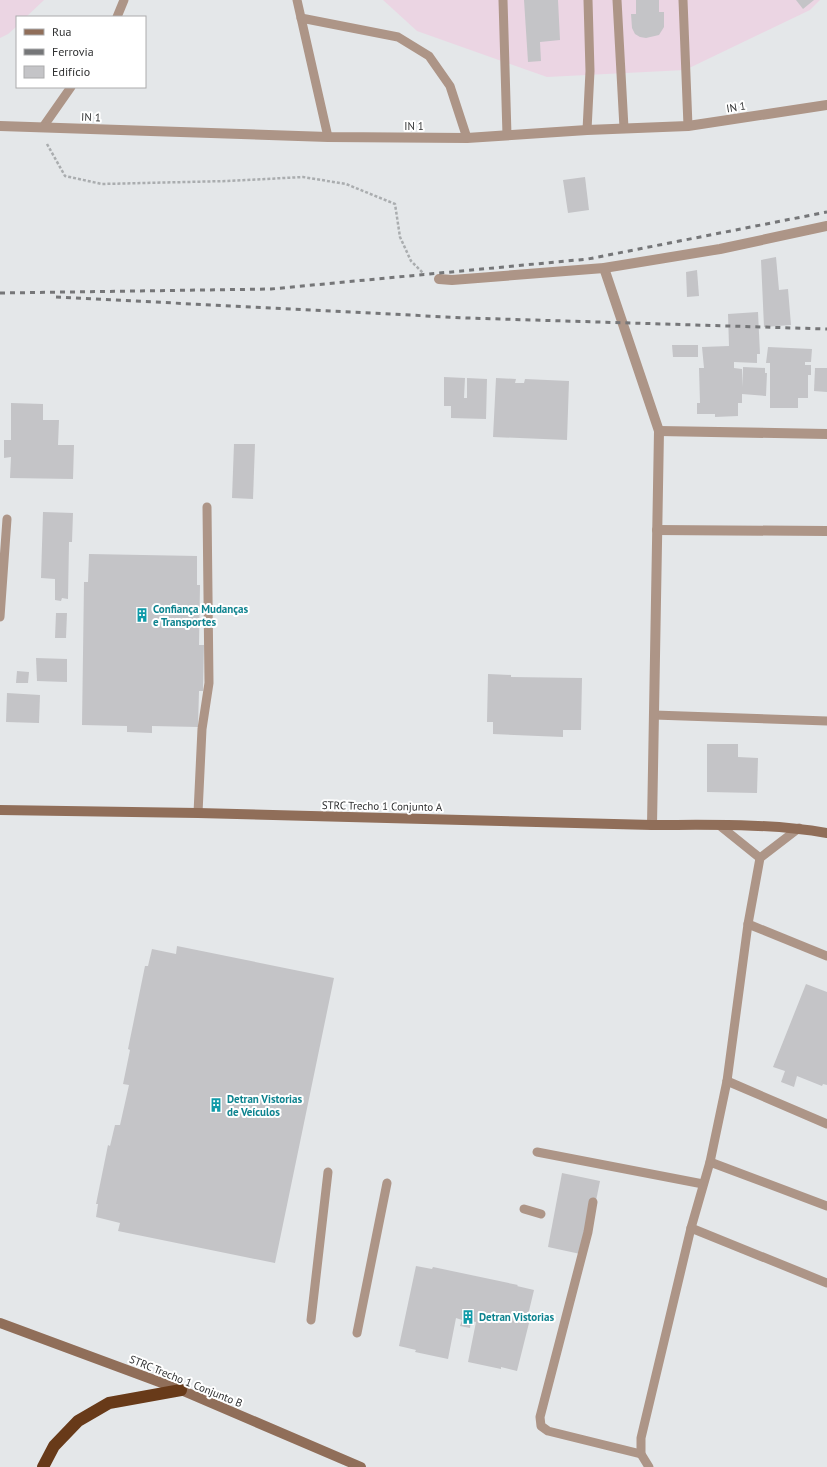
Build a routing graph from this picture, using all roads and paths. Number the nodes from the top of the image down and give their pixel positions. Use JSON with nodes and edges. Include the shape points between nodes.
{"nodes":[{"id":1,"x":124,"y":0,"type":"edge"},
{"id":2,"x":297,"y":0,"type":"edge"},
{"id":3,"x":503,"y":0,"type":"edge"},
{"id":4,"x":588,"y":0,"type":"edge"},
{"id":5,"x":617,"y":0,"type":"edge"},
{"id":6,"x":683,"y":0,"type":"edge"},
{"id":7,"x":117,"y":16,"type":"edge"},
{"id":8,"x":301,"y":18,"type":"junction"},
{"id":9,"x":70,"y":88,"type":"edge"},
{"id":10,"x":827,"y":105,"type":"edge"},
{"id":11,"x":0,"y":126,"type":"edge"},
{"id":12,"x":688,"y":126,"type":"junction"},
{"id":13,"x":43,"y":127,"type":"junction"},
{"id":14,"x":624,"y":128,"type":"junction"},
{"id":15,"x":587,"y":130,"type":"junction"},
{"id":16,"x":507,"y":135,"type":"junction"},
{"id":17,"x":328,"y":137,"type":"junction"},
{"id":18,"x":467,"y":138,"type":"junction"},
{"id":19,"x":827,"y":226,"type":"edge"},
{"id":20,"x":604,"y":268,"type":"junction"},
{"id":21,"x":439,"y":279,"type":"joint"},
{"id":22,"x":658,"y":431,"type":"junction"},
{"id":23,"x":827,"y":434,"type":"edge"},
{"id":24,"x":207,"y":507,"type":"dead end"},
{"id":25,"x":7,"y":519,"type":"dead end"},
{"id":26,"x":657,"y":530,"type":"junction"},
{"id":27,"x":827,"y":531,"type":"edge"},
{"id":28,"x":0,"y":617,"type":"edge"},
{"id":29,"x":654,"y":714,"type":"junction"},
{"id":30,"x":827,"y":721,"type":"edge"},
{"id":31,"x":0,"y":810,"type":"edge"},
{"id":32,"x":198,"y":813,"type":"junction"},
{"id":33,"x":652,"y":825,"type":"junction"},
{"id":34,"x":719,"y":825,"type":"junction"},
{"id":35,"x":799,"y":828,"type":"junction"},
{"id":36,"x":827,"y":833,"type":"edge"},
{"id":37,"x":760,"y":858,"type":"junction"},
{"id":38,"x":748,"y":924,"type":"junction"},
{"id":39,"x":827,"y":956,"type":"edge"},
{"id":40,"x":727,"y":1081,"type":"junction"},
{"id":41,"x":827,"y":1124,"type":"edge"},
{"id":42,"x":537,"y":1152,"type":"dead end"},
{"id":43,"x":710,"y":1162,"type":"junction"},
{"id":44,"x":328,"y":1172,"type":"dead end"},
{"id":45,"x":387,"y":1183,"type":"dead end"},
{"id":46,"x":703,"y":1184,"type":"junction"},
{"id":47,"x":593,"y":1202,"type":"dead end"},
{"id":48,"x":827,"y":1206,"type":"edge"},
{"id":49,"x":524,"y":1209,"type":"dead end"},
{"id":50,"x":541,"y":1214,"type":"dead end"},
{"id":51,"x":691,"y":1228,"type":"junction"},
{"id":52,"x":827,"y":1283,"type":"edge"},
{"id":53,"x":310,"y":1320,"type":"dead end"},
{"id":54,"x":0,"y":1322,"type":"edge"},
{"id":55,"x":357,"y":1333,"type":"dead end"},
{"id":56,"x":181,"y":1390,"type":"junction"},
{"id":57,"x":641,"y":1454,"type":"junction"},
{"id":58,"x":43,"y":1467,"type":"edge"},
{"id":59,"x":361,"y":1467,"type":"edge"},
{"id":60,"x":649,"y":1467,"type":"edge"}],
"edges":[{"from":1,"to":7,"type":"lane"},
{"from":2,"to":8,"type":"lane"},
{"from":3,"to":16,"type":"lane"},
{"from":4,"to":15,"type":"lane","via":[[590,71]]},
{"from":5,"to":14,"type":"lane"},
{"from":6,"to":12,"type":"lane"},
{"from":8,"to":17,"type":"lane"},
{"from":8,"to":18,"type":"lane","via":[[398,37],[429,56],[450,86]]},
{"from":9,"to":13,"type":"lane"},
{"from":10,"to":12,"type":"street","name":"IN 1"},
{"from":11,"to":13,"type":"street","name":"IN 1"},
{"from":12,"to":14,"type":"street","name":"IN 1"},
{"from":13,"to":17,"type":"street","name":"IN 1"},
{"from":13,"to":21,"type":"path","via":[[40,133],[65,176],[102,184],[303,177],[346,184],[395,204],[400,237],[411,261],[424,275]]},
{"from":14,"to":15,"type":"street","name":"IN 1"},
{"from":15,"to":16,"type":"street","name":"IN 1"},
{"from":16,"to":18,"type":"street","name":"IN 1"},
{"from":17,"to":18,"type":"street","name":"IN 1"},
{"from":19,"to":20,"type":"street","via":[[720,249]]},
{"from":20,"to":21,"type":"street"},
{"from":20,"to":22,"type":"street"},
{"from":22,"to":23,"type":"street"},
{"from":22,"to":26,"type":"street"},
{"from":24,"to":32,"type":"lane","via":[[209,682],[202,729]]},
{"from":25,"to":28,"type":"lane"},
{"from":26,"to":27,"type":"street"},
{"from":26,"to":29,"type":"street"},
{"from":29,"to":30,"type":"lane"},
{"from":29,"to":33,"type":"street"},
{"from":31,"to":32,"type":"main road","name":"STRC Trecho 1 Conjunto A"},
{"from":32,"to":33,"type":"main road","name":"STRC Trecho 1 Conjunto A"},
{"from":33,"to":34,"type":"main road","name":"STRC Trecho 1 Conjunto A"},
{"from":34,"to":35,"type":"main road","name":"STRC Trecho 1 Conjunto A"},
{"from":34,"to":37,"type":"lane"},
{"from":35,"to":36,"type":"main road","name":"STRC Trecho 1 Conjunto A"},
{"from":35,"to":37,"type":"lane"},
{"from":37,"to":38,"type":"lane"},
{"from":38,"to":39,"type":"lane"},
{"from":38,"to":40,"type":"lane"},
{"from":40,"to":41,"type":"lane"},
{"from":40,"to":43,"type":"lane"},
{"from":42,"to":46,"type":"lane"},
{"from":43,"to":46,"type":"lane"},
{"from":43,"to":48,"type":"lane"},
{"from":44,"to":53,"type":"lane"},
{"from":45,"to":55,"type":"lane"},
{"from":46,"to":51,"type":"lane"},
{"from":47,"to":57,"type":"lane","via":[[588,1232],[540,1417],[541,1426],[548,1431]]},
{"from":49,"to":50,"type":"lane"},
{"from":51,"to":52,"type":"lane"},
{"from":51,"to":57,"type":"lane","via":[[641,1438]]},
{"from":54,"to":56,"type":"main road","name":"STRC Trecho 1 Conjunto B"},
{"from":56,"to":58,"type":"highway","via":[[109,1403],[78,1421],[54,1446]]},
{"from":56,"to":59,"type":"main road","name":"STRC Trecho 1 Conjunto B"},
{"from":57,"to":60,"type":"lane"}]}
